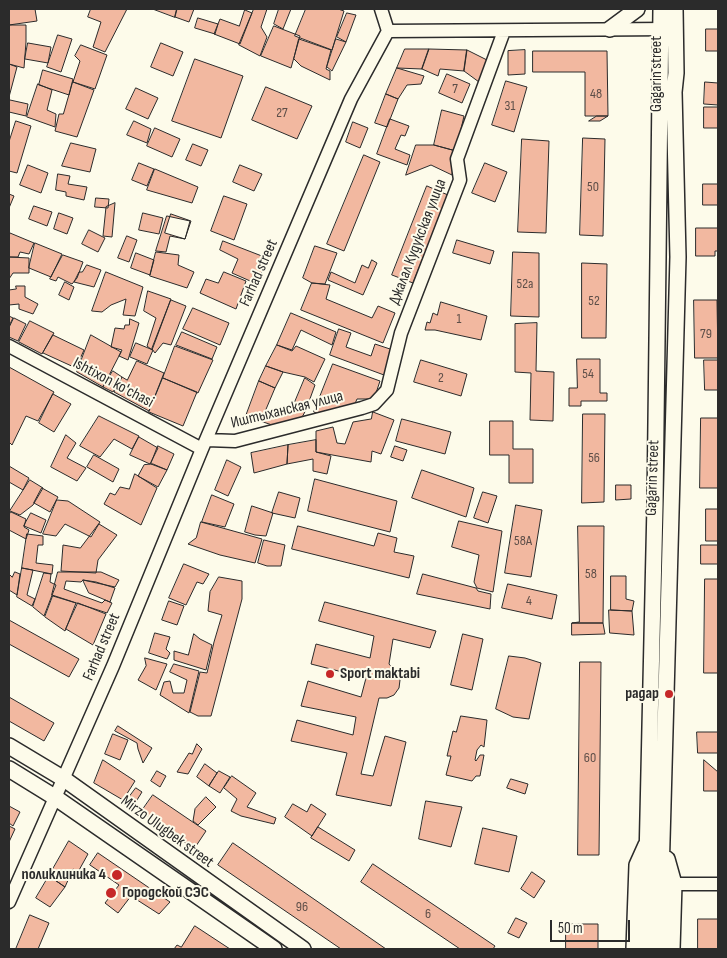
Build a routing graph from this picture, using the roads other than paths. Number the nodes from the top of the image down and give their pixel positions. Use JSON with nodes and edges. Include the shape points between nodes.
{"nodes":[{"id":1,"x":381,"y":9,"type":"edge"},
{"id":2,"x":637,"y":9,"type":"edge"},
{"id":3,"x":660,"y":9,"type":"edge"},
{"id":4,"x":675,"y":9,"type":"edge"},
{"id":5,"x":610,"y":29,"type":"junction"},
{"id":6,"x":660,"y":29,"type":"junction"},
{"id":7,"x":676,"y":29,"type":"junction"},
{"id":8,"x":388,"y":31,"type":"junction"},
{"id":9,"x":504,"y":31,"type":"junction"},
{"id":10,"x":9,"y":346,"type":"edge"},
{"id":11,"x":374,"y":404,"type":"joint"},
{"id":12,"x":204,"y":445,"type":"junction"},
{"id":13,"x":9,"y":746,"type":"edge"},
{"id":14,"x":9,"y":769,"type":"edge"},
{"id":15,"x":64,"y":779,"type":"junction"},
{"id":16,"x":56,"y":798,"type":"junction"},
{"id":17,"x":656,"y":839,"type":"junction"},
{"id":18,"x":674,"y":884,"type":"junction"},
{"id":19,"x":718,"y":884,"type":"edge"},
{"id":20,"x":9,"y":902,"type":"edge"},
{"id":21,"x":274,"y":949,"type":"edge"},
{"id":22,"x":303,"y":949,"type":"edge"},
{"id":23,"x":634,"y":949,"type":"edge"},
{"id":24,"x":645,"y":949,"type":"edge"},
{"id":25,"x":659,"y":949,"type":"edge"},
{"id":26,"x":672,"y":949,"type":"edge"}],
"edges":[{"from":1,"to":8,"type":"street"},
{"from":2,"to":5,"type":"main road"},
{"from":3,"to":6,"type":"main road","name":"Gagarin street"},
{"from":4,"to":7,"type":"main road","name":"Gagarin street"},
{"from":5,"to":6,"type":"street"},
{"from":5,"to":9,"type":"street"},
{"from":6,"to":7,"type":"street"},
{"from":6,"to":17,"type":"main road","name":"Gagarin street"},
{"from":7,"to":17,"type":"main road","name":"Gagarin street","via":[[674,92],[678,257]]},
{"from":8,"to":9,"type":"street"},
{"from":8,"to":12,"type":"street","name":"Farhad street","via":[[351,99]]},
{"from":9,"to":11,"type":"street","name":"Джалал Кудукская улица","via":[[458,159],[460,180],[401,332],[387,390]]},
{"from":10,"to":12,"type":"street","name":"Ishtixon ko'chasi"},
{"from":11,"to":12,"type":"street","name":"Иштыханская улица","via":[[235,441]]},
{"from":12,"to":15,"type":"street","name":"Farhad street"},
{"from":13,"to":15,"type":"main road","name":"Mirzo Ulugbek street"},
{"from":14,"to":16,"type":"main road","name":"Mirzo Ulugbek street"},
{"from":15,"to":16,"type":"street","name":"Farhad street"},
{"from":15,"to":22,"type":"main road","name":"Mirzo Ulugbek street"},
{"from":16,"to":20,"type":"street","name":"Farhad street"},
{"from":16,"to":21,"type":"main road","name":"Mirzo Ulugbek street"},
{"from":17,"to":18,"type":"main road"},
{"from":17,"to":23,"type":"main road","via":[[637,865]]},
{"from":17,"to":24,"type":"main road","name":"Gagarin street"},
{"from":17,"to":25,"type":"main road","name":"Gagarin street"},
{"from":18,"to":19,"type":"street"},
{"from":18,"to":26,"type":"main road"}]}
